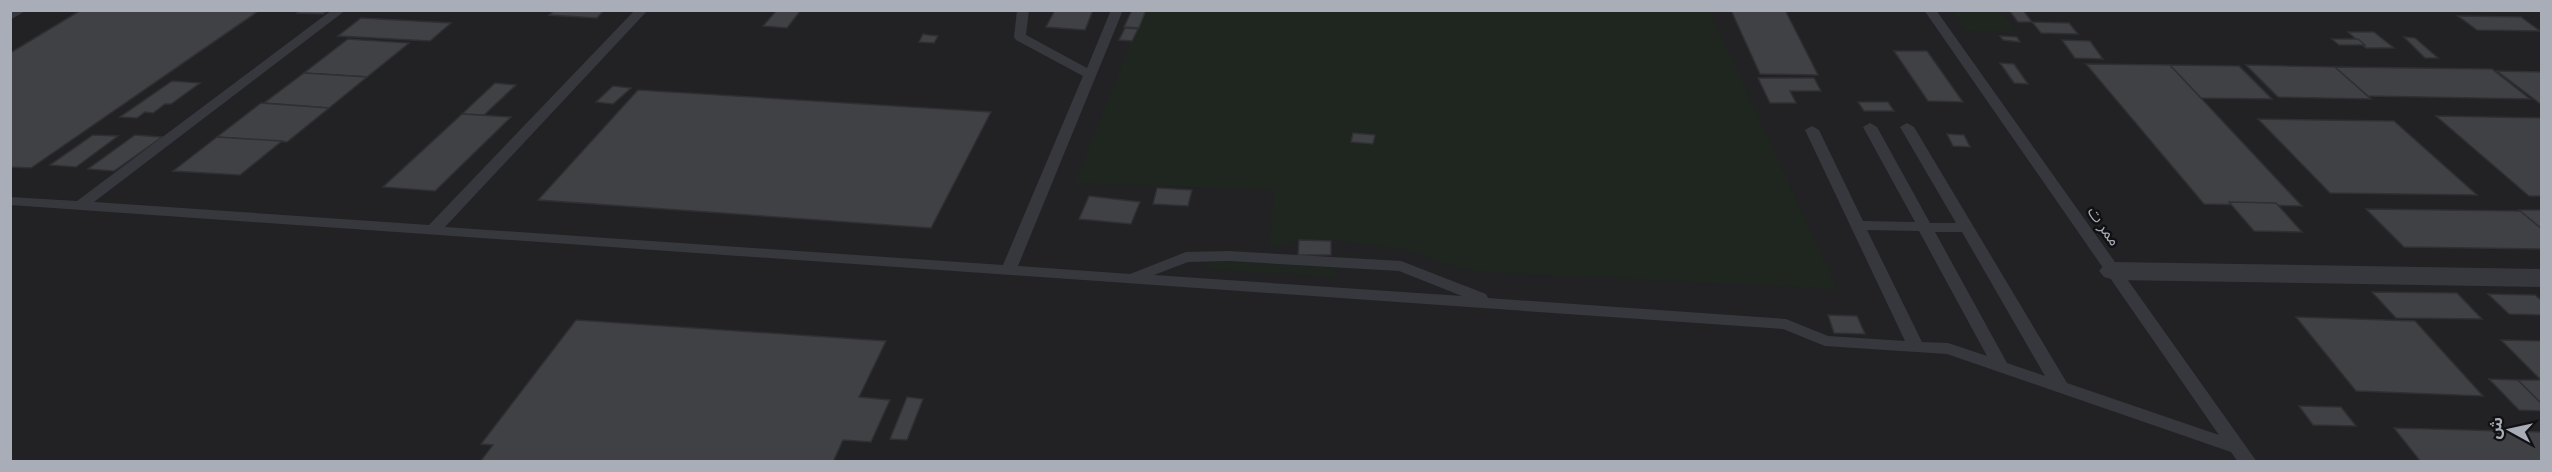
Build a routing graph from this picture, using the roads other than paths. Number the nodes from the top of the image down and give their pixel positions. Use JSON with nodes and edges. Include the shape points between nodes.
{"nodes":[{"id":1,"x":21,"y":10,"type":"edge"},
{"id":2,"x":340,"y":10,"type":"edge"},
{"id":3,"x":642,"y":10,"type":"edge"},
{"id":4,"x":1023,"y":10,"type":"edge"},
{"id":5,"x":1117,"y":10,"type":"edge"},
{"id":6,"x":1930,"y":10,"type":"edge"},
{"id":7,"x":10,"y":17,"type":"edge"},
{"id":8,"x":1090,"y":75,"type":"junction"},
{"id":9,"x":1870,"y":127,"type":"dead end"},
{"id":10,"x":1907,"y":127,"type":"dead end"},
{"id":11,"x":1812,"y":130,"type":"dead end"},
{"id":12,"x":10,"y":201,"type":"edge"},
{"id":13,"x":80,"y":206,"type":"junction"},
{"id":14,"x":1858,"y":225,"type":"junction"},
{"id":15,"x":1925,"y":227,"type":"junction"},
{"id":16,"x":1967,"y":228,"type":"junction"},
{"id":17,"x":433,"y":230,"type":"junction"},
{"id":18,"x":1009,"y":270,"type":"junction"},
{"id":19,"x":2114,"y":271,"type":"junction"},
{"id":20,"x":2541,"y":278,"type":"edge"},
{"id":21,"x":1131,"y":279,"type":"junction"},
{"id":22,"x":1494,"y":304,"type":"junction"},
{"id":23,"x":1917,"y":347,"type":"junction"},
{"id":24,"x":2001,"y":367,"type":"junction"},
{"id":25,"x":2061,"y":388,"type":"junction"},
{"id":26,"x":2239,"y":448,"type":"junction"},
{"id":27,"x":2248,"y":462,"type":"edge"}],
"edges":[{"from":1,"to":7,"type":"lane"},
{"from":2,"to":13,"type":"lane"},
{"from":3,"to":17,"type":"lane"},
{"from":4,"to":8,"type":"lane","via":[[1020,37]]},
{"from":5,"to":8,"type":"lane"},
{"from":6,"to":19,"type":"lane","name":"ممر ت"},
{"from":8,"to":18,"type":"lane"},
{"from":9,"to":15,"type":"lane"},
{"from":10,"to":16,"type":"lane"},
{"from":11,"to":14,"type":"lane"},
{"from":12,"to":13,"type":"lane"},
{"from":13,"to":17,"type":"lane"},
{"from":14,"to":15,"type":"lane"},
{"from":14,"to":23,"type":"lane"},
{"from":15,"to":16,"type":"lane"},
{"from":15,"to":24,"type":"lane"},
{"from":16,"to":25,"type":"lane"},
{"from":17,"to":18,"type":"lane"},
{"from":18,"to":21,"type":"lane"},
{"from":19,"to":20,"type":"street"},
{"from":19,"to":26,"type":"lane","name":"ممر ت"},
{"from":21,"to":22,"type":"lane"},
{"from":21,"to":22,"type":"lane","via":[[1186,257],[1401,266]]},
{"from":22,"to":23,"type":"lane","via":[[1786,324],[1825,341]]},
{"from":23,"to":24,"type":"lane","via":[[1948,349]]},
{"from":24,"to":25,"type":"lane"},
{"from":25,"to":26,"type":"lane"},
{"from":26,"to":27,"type":"lane","name":"ممر ت"}]}
